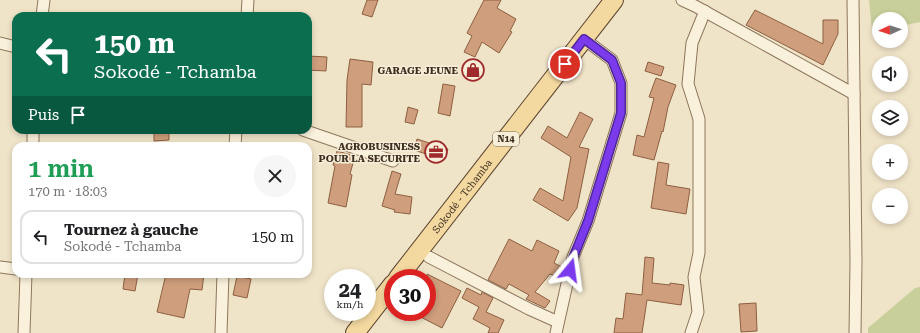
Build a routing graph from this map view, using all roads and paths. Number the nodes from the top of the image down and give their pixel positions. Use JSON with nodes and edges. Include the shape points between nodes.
{"nodes":[{"id":1,"x":44,"y":0,"type":"edge"},
{"id":2,"x":248,"y":0,"type":"edge"},
{"id":3,"x":614,"y":0,"type":"edge"},
{"id":4,"x":682,"y":0,"type":"edge"},
{"id":5,"x":853,"y":0,"type":"edge"},
{"id":6,"x":705,"y":11,"type":"junction"},
{"id":7,"x":42,"y":12,"type":"edge"},
{"id":8,"x":247,"y":12,"type":"edge"},
{"id":9,"x":584,"y":39,"type":"junction"},
{"id":10,"x":0,"y":43,"type":"edge"},
{"id":11,"x":12,"y":46,"type":"edge"},
{"id":12,"x":854,"y":94,"type":"junction"},
{"id":13,"x":312,"y":133,"type":"edge"},
{"id":14,"x":393,"y":162,"type":"dead end"},
{"id":15,"x":429,"y":257,"type":"dead end"},
{"id":16,"x":0,"y":267,"type":"edge"},
{"id":17,"x":12,"y":268,"type":"edge"},
{"id":18,"x":405,"y":269,"type":"edge"},
{"id":19,"x":26,"y":278,"type":"edge"},
{"id":20,"x":223,"y":278,"type":"edge"},
{"id":21,"x":384,"y":296,"type":"edge"},
{"id":22,"x":558,"y":322,"type":"junction"},
{"id":23,"x":24,"y":333,"type":"edge"},
{"id":24,"x":221,"y":333,"type":"edge"},
{"id":25,"x":355,"y":333,"type":"edge"},
{"id":26,"x":556,"y":333,"type":"edge"},
{"id":27,"x":691,"y":333,"type":"edge"},
{"id":28,"x":855,"y":333,"type":"edge"}],
"edges":[{"from":1,"to":7,"type":"street"},
{"from":2,"to":8,"type":"street"},
{"from":3,"to":9,"type":"main road","name":"Sokodé - Tchamba","number":"N14"},
{"from":4,"to":6,"type":"street"},
{"from":5,"to":12,"type":"street"},
{"from":6,"to":12,"type":"street"},
{"from":6,"to":27,"type":"street","via":[[692,43],[688,84],[700,119],[699,253],[694,277],[698,312]]},
{"from":9,"to":18,"type":"main road","name":"Sokodé - Tchamba","number":"N14"},
{"from":9,"to":22,"type":"street","via":[[612,60],[621,83],[621,113],[588,221],[573,258]]},
{"from":10,"to":11,"type":"street"},
{"from":12,"to":28,"type":"street"},
{"from":13,"to":14,"type":"street"},
{"from":15,"to":22,"type":"street"},
{"from":16,"to":17,"type":"street"},
{"from":19,"to":23,"type":"street"},
{"from":20,"to":24,"type":"street"},
{"from":21,"to":25,"type":"main road"},
{"from":22,"to":26,"type":"street"}]}
